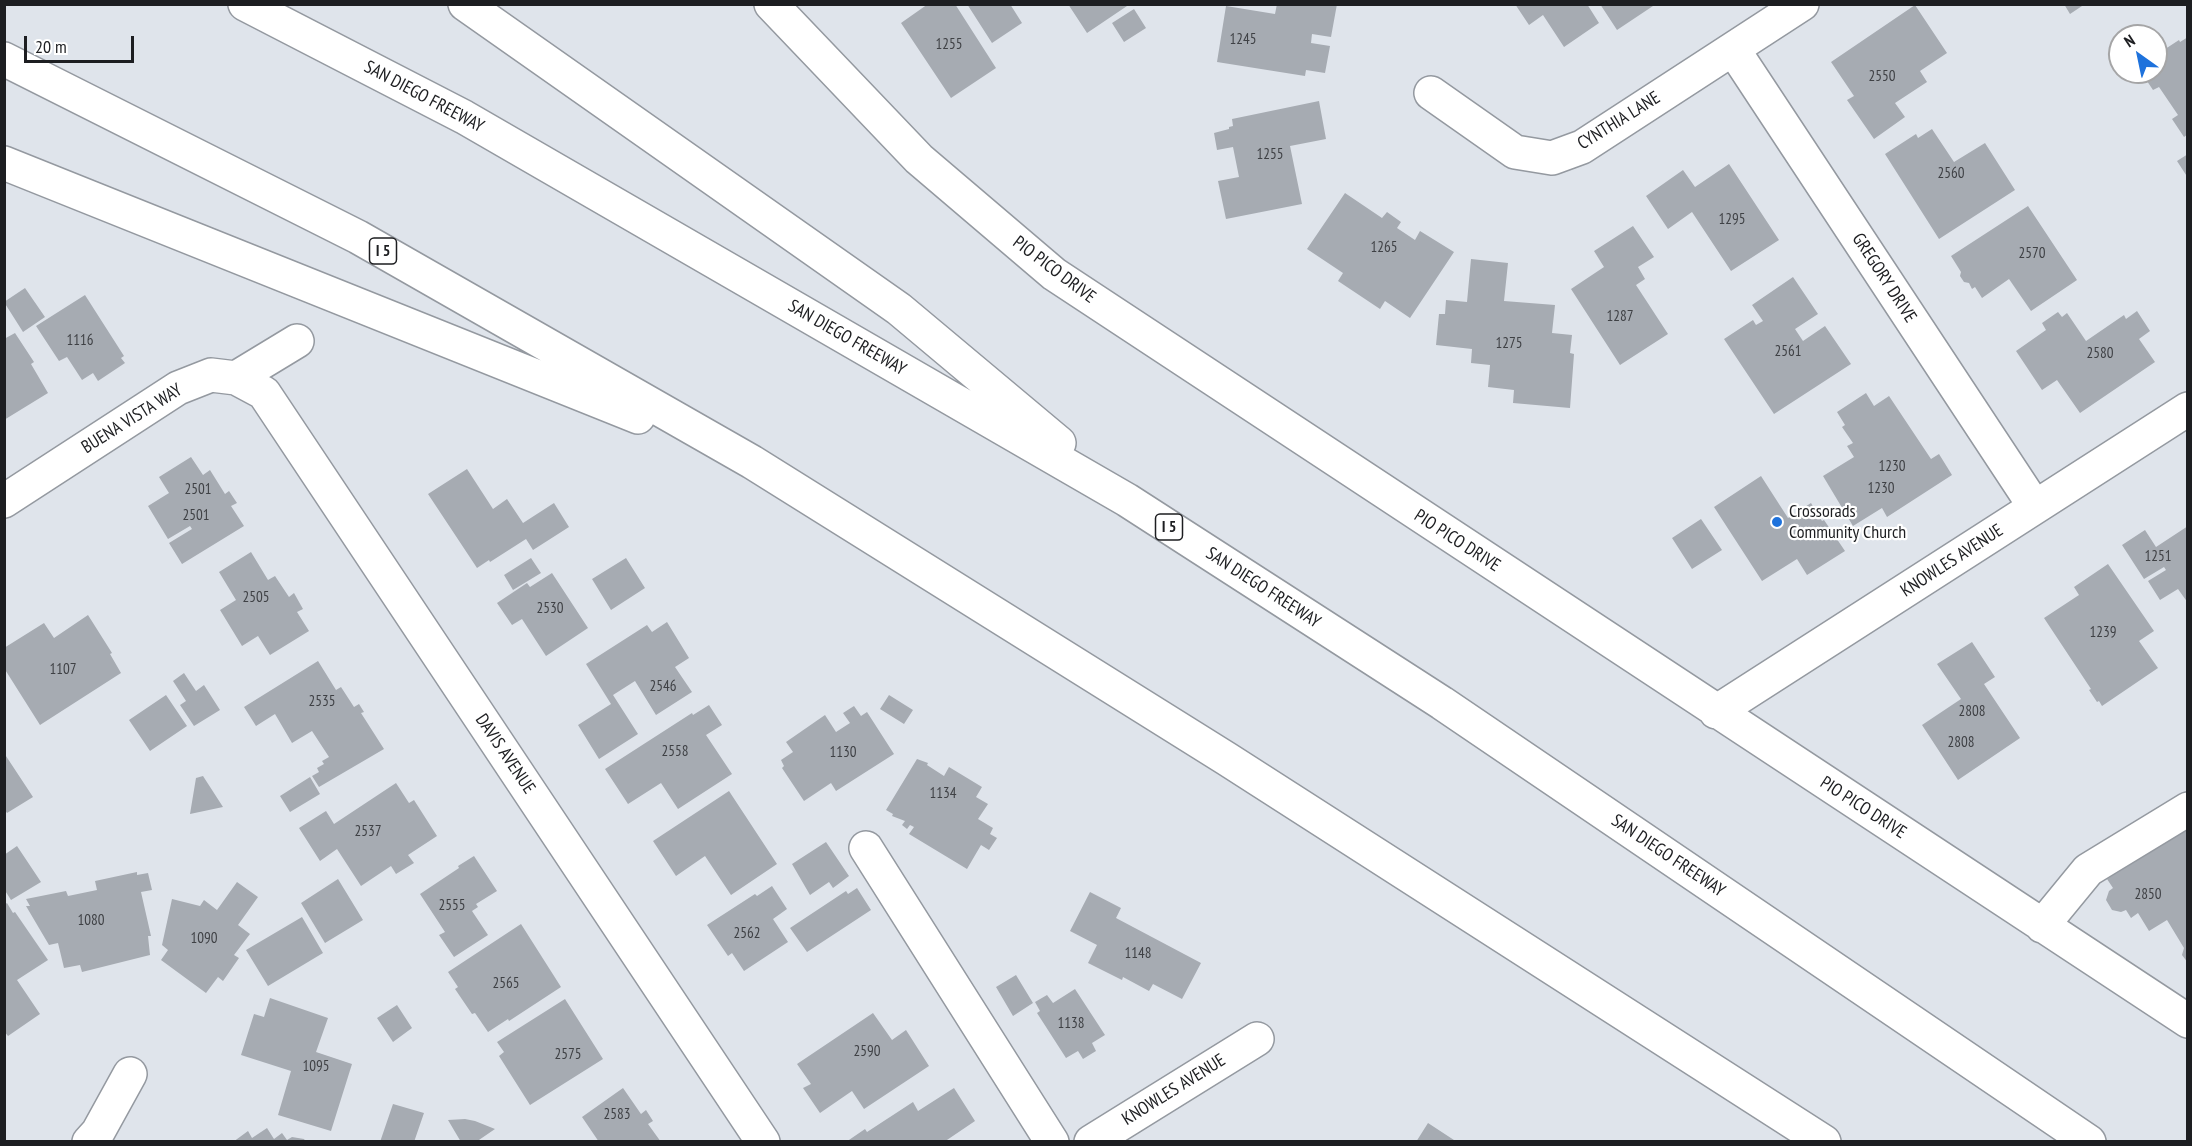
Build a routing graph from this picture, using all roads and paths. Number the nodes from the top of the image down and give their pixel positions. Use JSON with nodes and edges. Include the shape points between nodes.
{"nodes":[{"id":1,"x":245,"y":4,"type":"edge"},
{"id":2,"x":465,"y":4,"type":"edge"},
{"id":3,"x":1802,"y":4,"type":"edge"},
{"id":4,"x":776,"y":6,"type":"edge"},
{"id":5,"x":1733,"y":49,"type":"junction"},
{"id":6,"x":4,"y":59,"type":"edge"},
{"id":7,"x":1431,"y":93,"type":"dead end"},
{"id":8,"x":4,"y":163,"type":"edge"},
{"id":9,"x":297,"y":341,"type":"dead end"},
{"id":10,"x":236,"y":378,"type":"junction"},
{"id":11,"x":2187,"y":409,"type":"edge"},
{"id":12,"x":752,"y":462,"type":"junction"},
{"id":13,"x":1127,"y":500,"type":"junction"},
{"id":14,"x":4,"y":501,"type":"edge"},
{"id":15,"x":2035,"y":507,"type":"junction"},
{"id":16,"x":1716,"y":712,"type":"junction"},
{"id":17,"x":2187,"y":809,"type":"edge"},
{"id":18,"x":866,"y":848,"type":"dead end"},
{"id":19,"x":2042,"y":926,"type":"junction"},
{"id":20,"x":2187,"y":1021,"type":"edge"},
{"id":21,"x":1257,"y":1038,"type":"dead end"},
{"id":22,"x":130,"y":1074,"type":"dead end"},
{"id":23,"x":2052,"y":1116,"type":"junction"},
{"id":24,"x":89,"y":1142,"type":"edge"},
{"id":25,"x":763,"y":1142,"type":"edge"},
{"id":26,"x":1052,"y":1142,"type":"edge"},
{"id":27,"x":1091,"y":1142,"type":"edge"},
{"id":28,"x":1824,"y":1142,"type":"edge"},
{"id":29,"x":2089,"y":1142,"type":"edge"},
{"id":30,"x":2097,"y":1142,"type":"edge"}],
"edges":[{"from":1,"to":13,"type":"main road","name":"SAN DIEGO FREEWAY","number":"I 5","via":[[464,117]]},
{"from":2,"to":13,"type":"main road","via":[[899,309]]},
{"from":3,"to":5,"type":"main road","name":"CYNTHIA LANE"},
{"from":4,"to":16,"type":"main road","name":"PIO PICO DRIVE","via":[[919,159],[1054,274]]},
{"from":5,"to":7,"type":"main road","name":"CYNTHIA LANE","via":[[1582,147],[1552,158],[1515,152]]},
{"from":5,"to":15,"type":"main road","name":"GREGORY DRIVE"},
{"from":6,"to":12,"type":"main road","number":"I 5","via":[[358,237]]},
{"from":8,"to":12,"type":"main road"},
{"from":9,"to":10,"type":"main road"},
{"from":10,"to":14,"type":"main road","name":"BUENA VISTA WAY","via":[[211,375],[178,388]]},
{"from":10,"to":25,"type":"main road","name":"DAVIS AVENUE","via":[[264,393]]},
{"from":11,"to":15,"type":"main road","name":"KNOWLES AVENUE"},
{"from":12,"to":28,"type":"main road","number":"I 5","via":[[1227,759]]},
{"from":13,"to":23,"type":"main road","name":"SAN DIEGO FREEWAY","number":"I 5","via":[[1442,703]]},
{"from":15,"to":16,"type":"main road","name":"KNOWLES AVENUE"},
{"from":16,"to":19,"type":"main road","name":"PIO PICO DRIVE"},
{"from":17,"to":19,"type":"main road","via":[[2088,870]]},
{"from":18,"to":26,"type":"main road"},
{"from":19,"to":20,"type":"main road","name":"PIO PICO DRIVE"},
{"from":21,"to":27,"type":"main road","name":"KNOWLES AVENUE"},
{"from":22,"to":24,"type":"main road"},
{"from":23,"to":29,"type":"main road","name":"SAN DIEGO FREEWAY","number":"I 5"},
{"from":23,"to":30,"type":"main road"}]}
